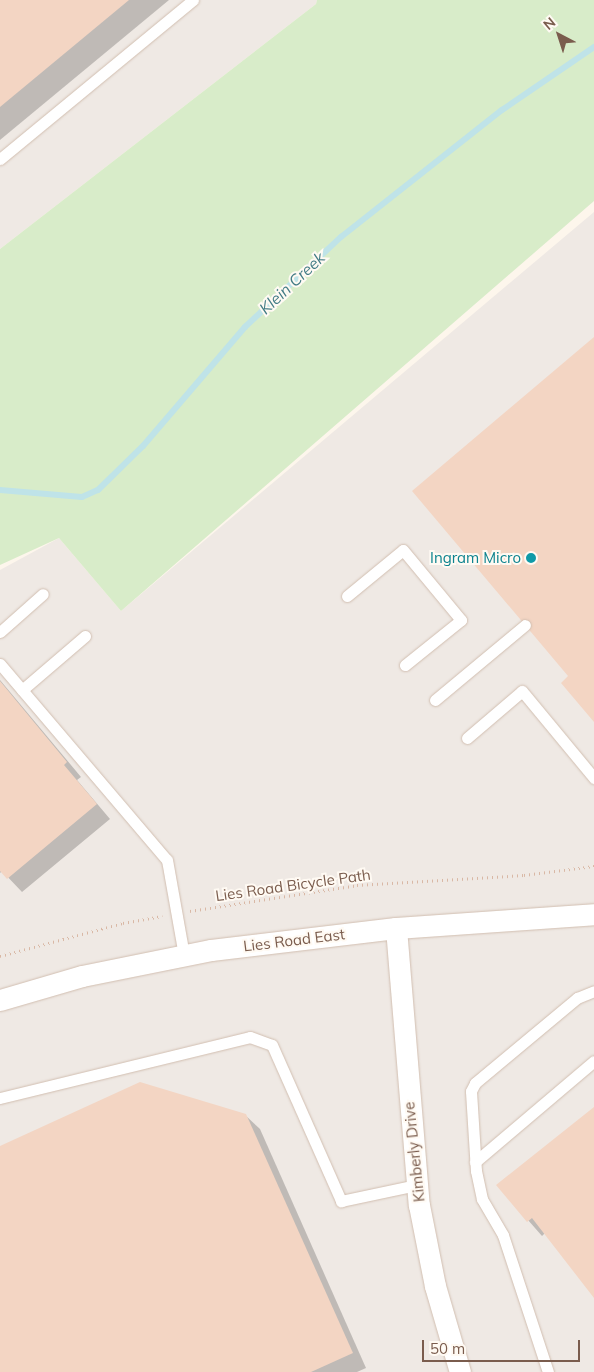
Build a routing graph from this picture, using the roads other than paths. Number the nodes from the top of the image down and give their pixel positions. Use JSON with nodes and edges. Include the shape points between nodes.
{"nodes":[{"id":1,"x":193,"y":0,"type":"edge"},
{"id":2,"x":0,"y":159,"type":"edge"},
{"id":3,"x":43,"y":594,"type":"dead end"},
{"id":4,"x":347,"y":596,"type":"dead end"},
{"id":5,"x":525,"y":625,"type":"dead end"},
{"id":6,"x":0,"y":632,"type":"edge"},
{"id":7,"x":85,"y":636,"type":"dead end"},
{"id":8,"x":0,"y":664,"type":"edge"},
{"id":9,"x":405,"y":665,"type":"dead end"},
{"id":10,"x":22,"y":690,"type":"junction"},
{"id":11,"x":435,"y":700,"type":"dead end"},
{"id":12,"x":467,"y":738,"type":"dead end"},
{"id":13,"x":594,"y":778,"type":"edge"},
{"id":14,"x":594,"y":914,"type":"edge"},
{"id":15,"x":396,"y":928,"type":"junction"},
{"id":16,"x":184,"y":955,"type":"junction"},
{"id":17,"x":594,"y":991,"type":"edge"},
{"id":18,"x":0,"y":1000,"type":"edge"},
{"id":19,"x":594,"y":1061,"type":"edge"},
{"id":20,"x":0,"y":1098,"type":"edge"},
{"id":21,"x":475,"y":1162,"type":"junction"},
{"id":22,"x":416,"y":1185,"type":"junction"},
{"id":23,"x":460,"y":1372,"type":"edge"},
{"id":24,"x":548,"y":1372,"type":"edge"}],
"edges":[{"from":1,"to":2,"type":"lane"},
{"from":3,"to":6,"type":"lane"},
{"from":4,"to":9,"type":"lane","via":[[403,550],[461,620]]},
{"from":5,"to":11,"type":"lane"},
{"from":7,"to":10,"type":"lane"},
{"from":8,"to":10,"type":"lane"},
{"from":10,"to":16,"type":"lane","via":[[167,860]]},
{"from":12,"to":13,"type":"lane","via":[[522,691]]},
{"from":14,"to":15,"type":"street","name":"Lies Road East"},
{"from":15,"to":16,"type":"street","name":"Lies Road East"},
{"from":15,"to":22,"type":"street","name":"Kimberly Drive"},
{"from":16,"to":18,"type":"street","name":"Lies Road East","via":[[82,976]]},
{"from":17,"to":21,"type":"lane","via":[[577,998],[475,1083],[471,1091]]},
{"from":19,"to":21,"type":"lane"},
{"from":20,"to":22,"type":"lane","via":[[250,1037],[272,1045],[341,1201]]},
{"from":21,"to":24,"type":"lane","via":[[482,1199],[503,1235]]},
{"from":22,"to":23,"type":"street","name":"Kimberly Drive","via":[[435,1286]]}]}
